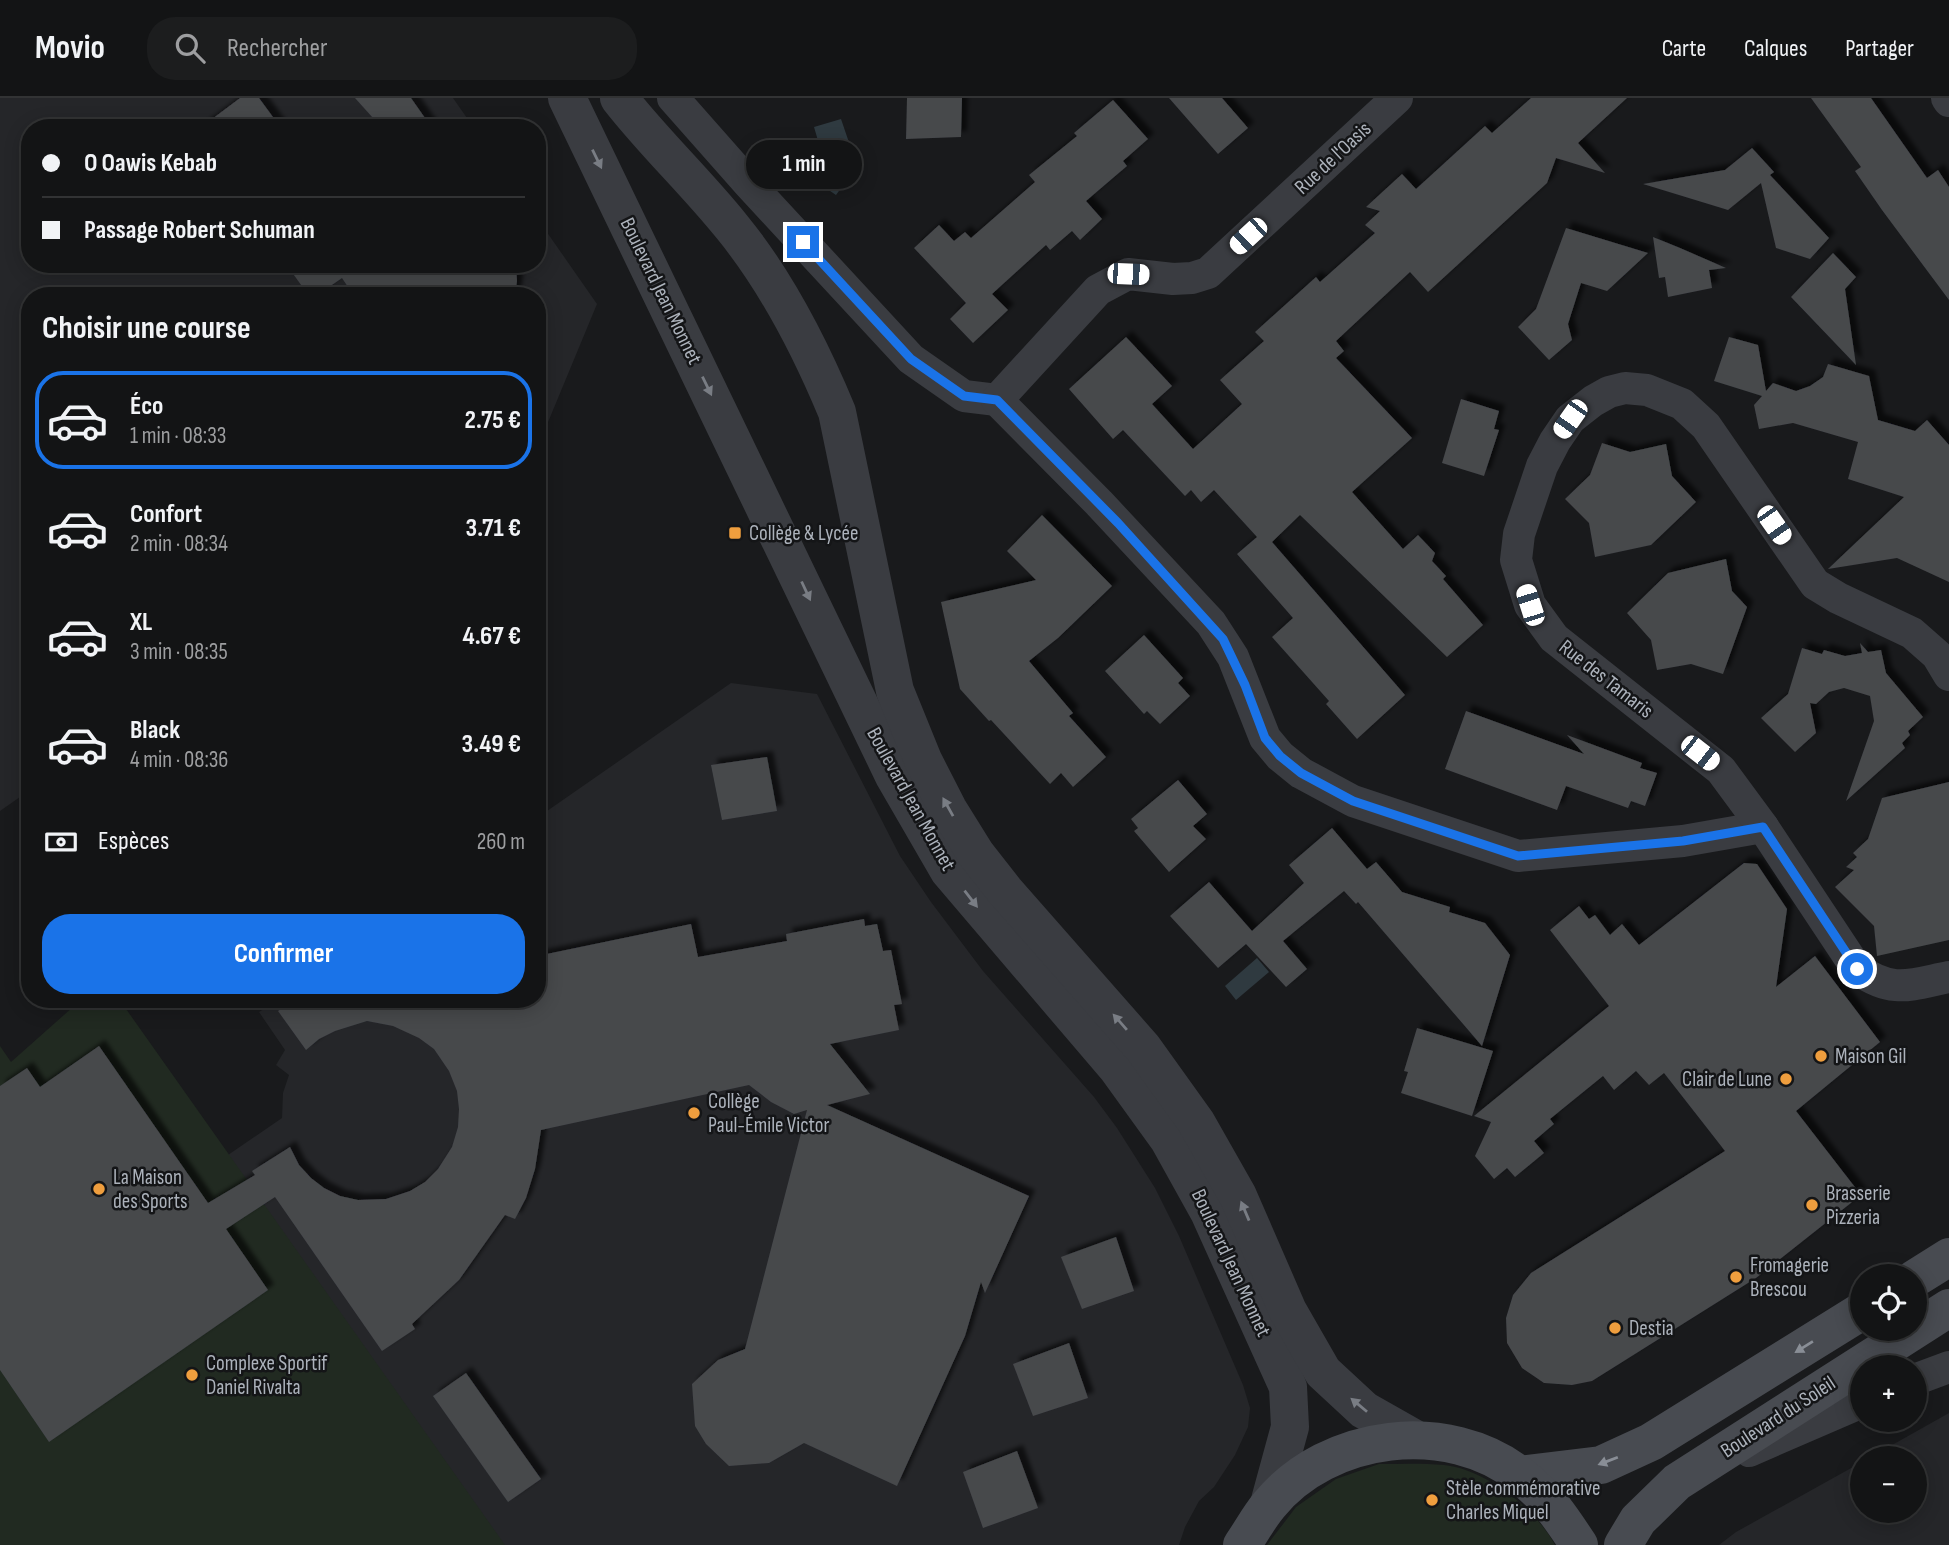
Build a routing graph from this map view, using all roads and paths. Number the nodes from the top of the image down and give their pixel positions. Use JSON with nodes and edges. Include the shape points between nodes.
{"nodes":[{"id":1,"x":567,"y":98,"type":"edge"},
{"id":2,"x":619,"y":98,"type":"edge"},
{"id":3,"x":673,"y":98,"type":"edge"},
{"id":4,"x":1397,"y":98,"type":"edge"},
{"id":5,"x":997,"y":400,"type":"junction"},
{"id":6,"x":1949,"y":675,"type":"edge"},
{"id":7,"x":1763,"y":827,"type":"junction"},
{"id":8,"x":1949,"y":977,"type":"edge"},
{"id":9,"x":1949,"y":1257,"type":"edge"},
{"id":10,"x":1927,"y":1271,"type":"edge"},
{"id":11,"x":1949,"y":1308,"type":"edge"},
{"id":12,"x":1850,"y":1318,"type":"edge"},
{"id":13,"x":1949,"y":1367,"type":"edge"},
{"id":14,"x":1927,"y":1375,"type":"edge"},
{"id":15,"x":1850,"y":1407,"type":"edge"},
{"id":16,"x":1417,"y":1440,"type":"junction"},
{"id":17,"x":1520,"y":1475,"type":"junction"},
{"id":18,"x":1678,"y":1482,"type":"junction"},
{"id":19,"x":1269,"y":1504,"type":"junction"},
{"id":20,"x":1242,"y":1545,"type":"edge"},
{"id":21,"x":1579,"y":1545,"type":"edge"},
{"id":22,"x":1623,"y":1545,"type":"edge"}],
"edges":[{"from":1,"to":19,"type":"street","name":"Boulevard Jean Monnet","one_way":true,"via":[[921,826],[981,911],[1117,1068],[1169,1140],[1209,1212],[1288,1387],[1290,1427]]},
{"from":16,"to":2,"type":"street","name":"Boulevard Jean Monnet","one_way":true,"via":[[1364,1410],[1323,1372],[1288,1311],[1238,1196],[1196,1122],[1143,1048],[1005,891],[948,809],[895,691],[837,412],[820,373],[778,292],[733,228]]},
{"from":3,"to":5,"type":"street","via":[[911,359],[964,396]]},
{"from":4,"to":5,"type":"street","name":"Rue de l'Oasis","via":[[1208,273],[1173,279],[1128,274],[1098,290]]},
{"from":5,"to":7,"type":"street","via":[[1211,623],[1233,657],[1265,738],[1301,773],[1353,801],[1518,856],[1683,841]]},
{"from":6,"to":7,"type":"street","name":"Rue des Tamaris","via":[[1937,655],[1912,633],[1815,584],[1706,426],[1682,404],[1647,390],[1625,388],[1593,401],[1570,419],[1542,466],[1519,534],[1516,560],[1530,605],[1554,638],[1721,770]]},
{"from":7,"to":8,"type":"street","name":"Rue des Tamaris","via":[[1857,969],[1875,981],[1900,987]]},
{"from":9,"to":10,"type":"main road"},
{"from":11,"to":18,"type":"main road","name":"Boulevard du Soleil"},
{"from":12,"to":17,"type":"main road","name":"Boulevard du Soleil","one_way":true,"via":[[1651,1442],[1601,1465]]},
{"from":13,"to":14,"type":"street"},
{"from":15,"to":18,"type":"street"},
{"from":16,"to":17,"type":"main road","via":[[1454,1445],[1489,1457]]},
{"from":16,"to":19,"type":"main road","via":[[1376,1443],[1336,1455],[1300,1476]]},
{"from":17,"to":21,"type":"main road","via":[[1555,1507]]},
{"from":18,"to":22,"type":"main road","name":"Boulevard du Soleil","via":[[1638,1520]]},
{"from":19,"to":20,"type":"main road"}]}
